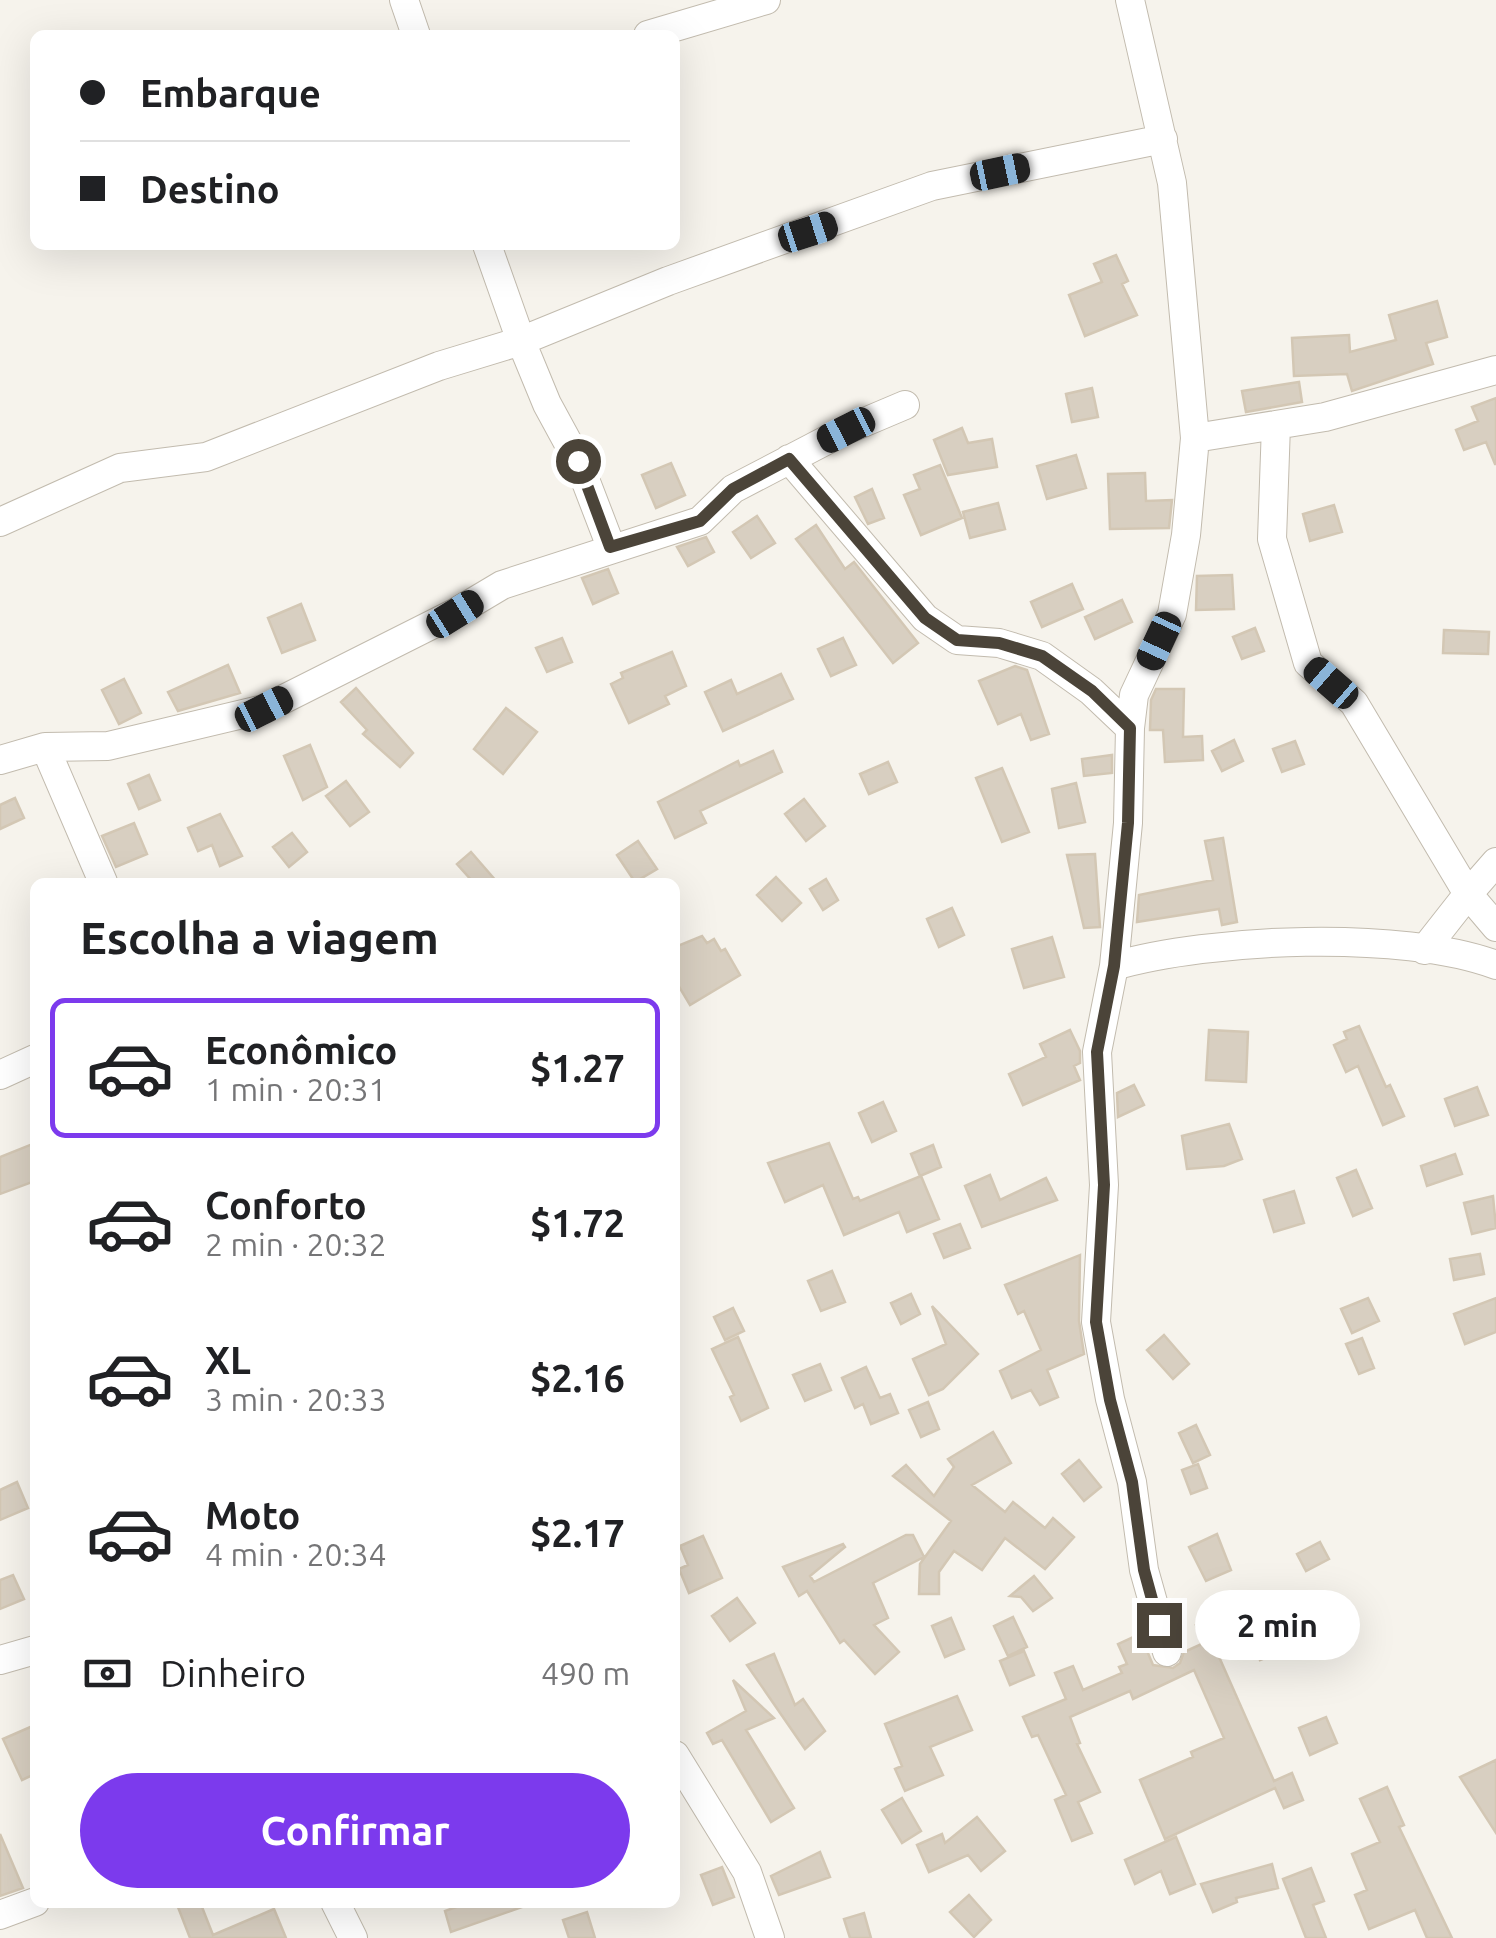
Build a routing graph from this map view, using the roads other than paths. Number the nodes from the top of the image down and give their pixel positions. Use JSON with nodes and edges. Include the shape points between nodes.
{"nodes":[{"id":1,"x":404,"y":0,"type":"edge"},
{"id":2,"x":766,"y":0,"type":"edge"},
{"id":3,"x":1130,"y":0,"type":"edge"},
{"id":4,"x":414,"y":30,"type":"edge"},
{"id":5,"x":665,"y":30,"type":"edge"},
{"id":6,"x":1163,"y":139,"type":"junction"},
{"id":7,"x":489,"y":250,"type":"edge"},
{"id":8,"x":520,"y":341,"type":"junction"},
{"id":9,"x":1496,"y":370,"type":"edge"},
{"id":10,"x":905,"y":404,"type":"dead end"},
{"id":11,"x":1276,"y":425,"type":"junction"},
{"id":12,"x":1195,"y":438,"type":"junction"},
{"id":13,"x":789,"y":459,"type":"junction"},
{"id":14,"x":0,"y":522,"type":"edge"},
{"id":15,"x":610,"y":547,"type":"junction"},
{"id":16,"x":1130,"y":728,"type":"junction"},
{"id":17,"x":45,"y":746,"type":"junction"},
{"id":18,"x":0,"y":760,"type":"edge"},
{"id":19,"x":1496,"y":862,"type":"edge"},
{"id":20,"x":101,"y":878,"type":"edge"},
{"id":21,"x":1468,"y":894,"type":"junction"},
{"id":22,"x":1496,"y":927,"type":"edge"},
{"id":23,"x":1424,"y":950,"type":"junction"},
{"id":24,"x":1496,"y":965,"type":"edge"},
{"id":25,"x":1114,"y":966,"type":"junction"},
{"id":26,"x":30,"y":1061,"type":"edge"},
{"id":27,"x":0,"y":1075,"type":"edge"},
{"id":28,"x":30,"y":1651,"type":"edge"},
{"id":29,"x":1167,"y":1652,"type":"dead end"},
{"id":30,"x":0,"y":1660,"type":"edge"},
{"id":31,"x":680,"y":1763,"type":"edge"},
{"id":32,"x":30,"y":1904,"type":"edge"},
{"id":33,"x":338,"y":1908,"type":"edge"},
{"id":34,"x":0,"y":1914,"type":"edge"},
{"id":35,"x":352,"y":1938,"type":"edge"},
{"id":36,"x":770,"y":1938,"type":"edge"}],
"edges":[{"from":1,"to":4,"type":"street"},
{"from":2,"to":5,"type":"street"},
{"from":3,"to":6,"type":"street"},
{"from":6,"to":8,"type":"street","via":[[932,186]]},
{"from":6,"to":12,"type":"street"},
{"from":7,"to":8,"type":"street"},
{"from":8,"to":14,"type":"street","via":[[206,458],[120,468]]},
{"from":8,"to":15,"type":"street","via":[[578,461]]},
{"from":9,"to":11,"type":"street"},
{"from":10,"to":13,"type":"street"},
{"from":11,"to":12,"type":"street"},
{"from":11,"to":21,"type":"street","via":[[1272,540],[1308,663],[1354,703]]},
{"from":12,"to":16,"type":"street","via":[[1172,614],[1134,695]]},
{"from":13,"to":15,"type":"street","via":[[733,489],[700,521]]},
{"from":13,"to":16,"type":"street","via":[[925,618],[957,640],[1042,656]]},
{"from":15,"to":17,"type":"street","via":[[502,585],[264,709],[108,746]]},
{"from":16,"to":25,"type":"street"},
{"from":17,"to":18,"type":"street"},
{"from":17,"to":20,"type":"street"},
{"from":19,"to":21,"type":"street"},
{"from":21,"to":22,"type":"street"},
{"from":21,"to":23,"type":"street"},
{"from":23,"to":24,"type":"street","via":[[1464,953]]},
{"from":23,"to":25,"type":"street","via":[[1251,943]]},
{"from":25,"to":29,"type":"street","via":[[1097,1052],[1104,1185],[1096,1322],[1144,1570]]},
{"from":26,"to":27,"type":"street"},
{"from":28,"to":30,"type":"street"},
{"from":31,"to":36,"type":"street","via":[[747,1872]]},
{"from":32,"to":34,"type":"street"},
{"from":33,"to":35,"type":"street"}]}
